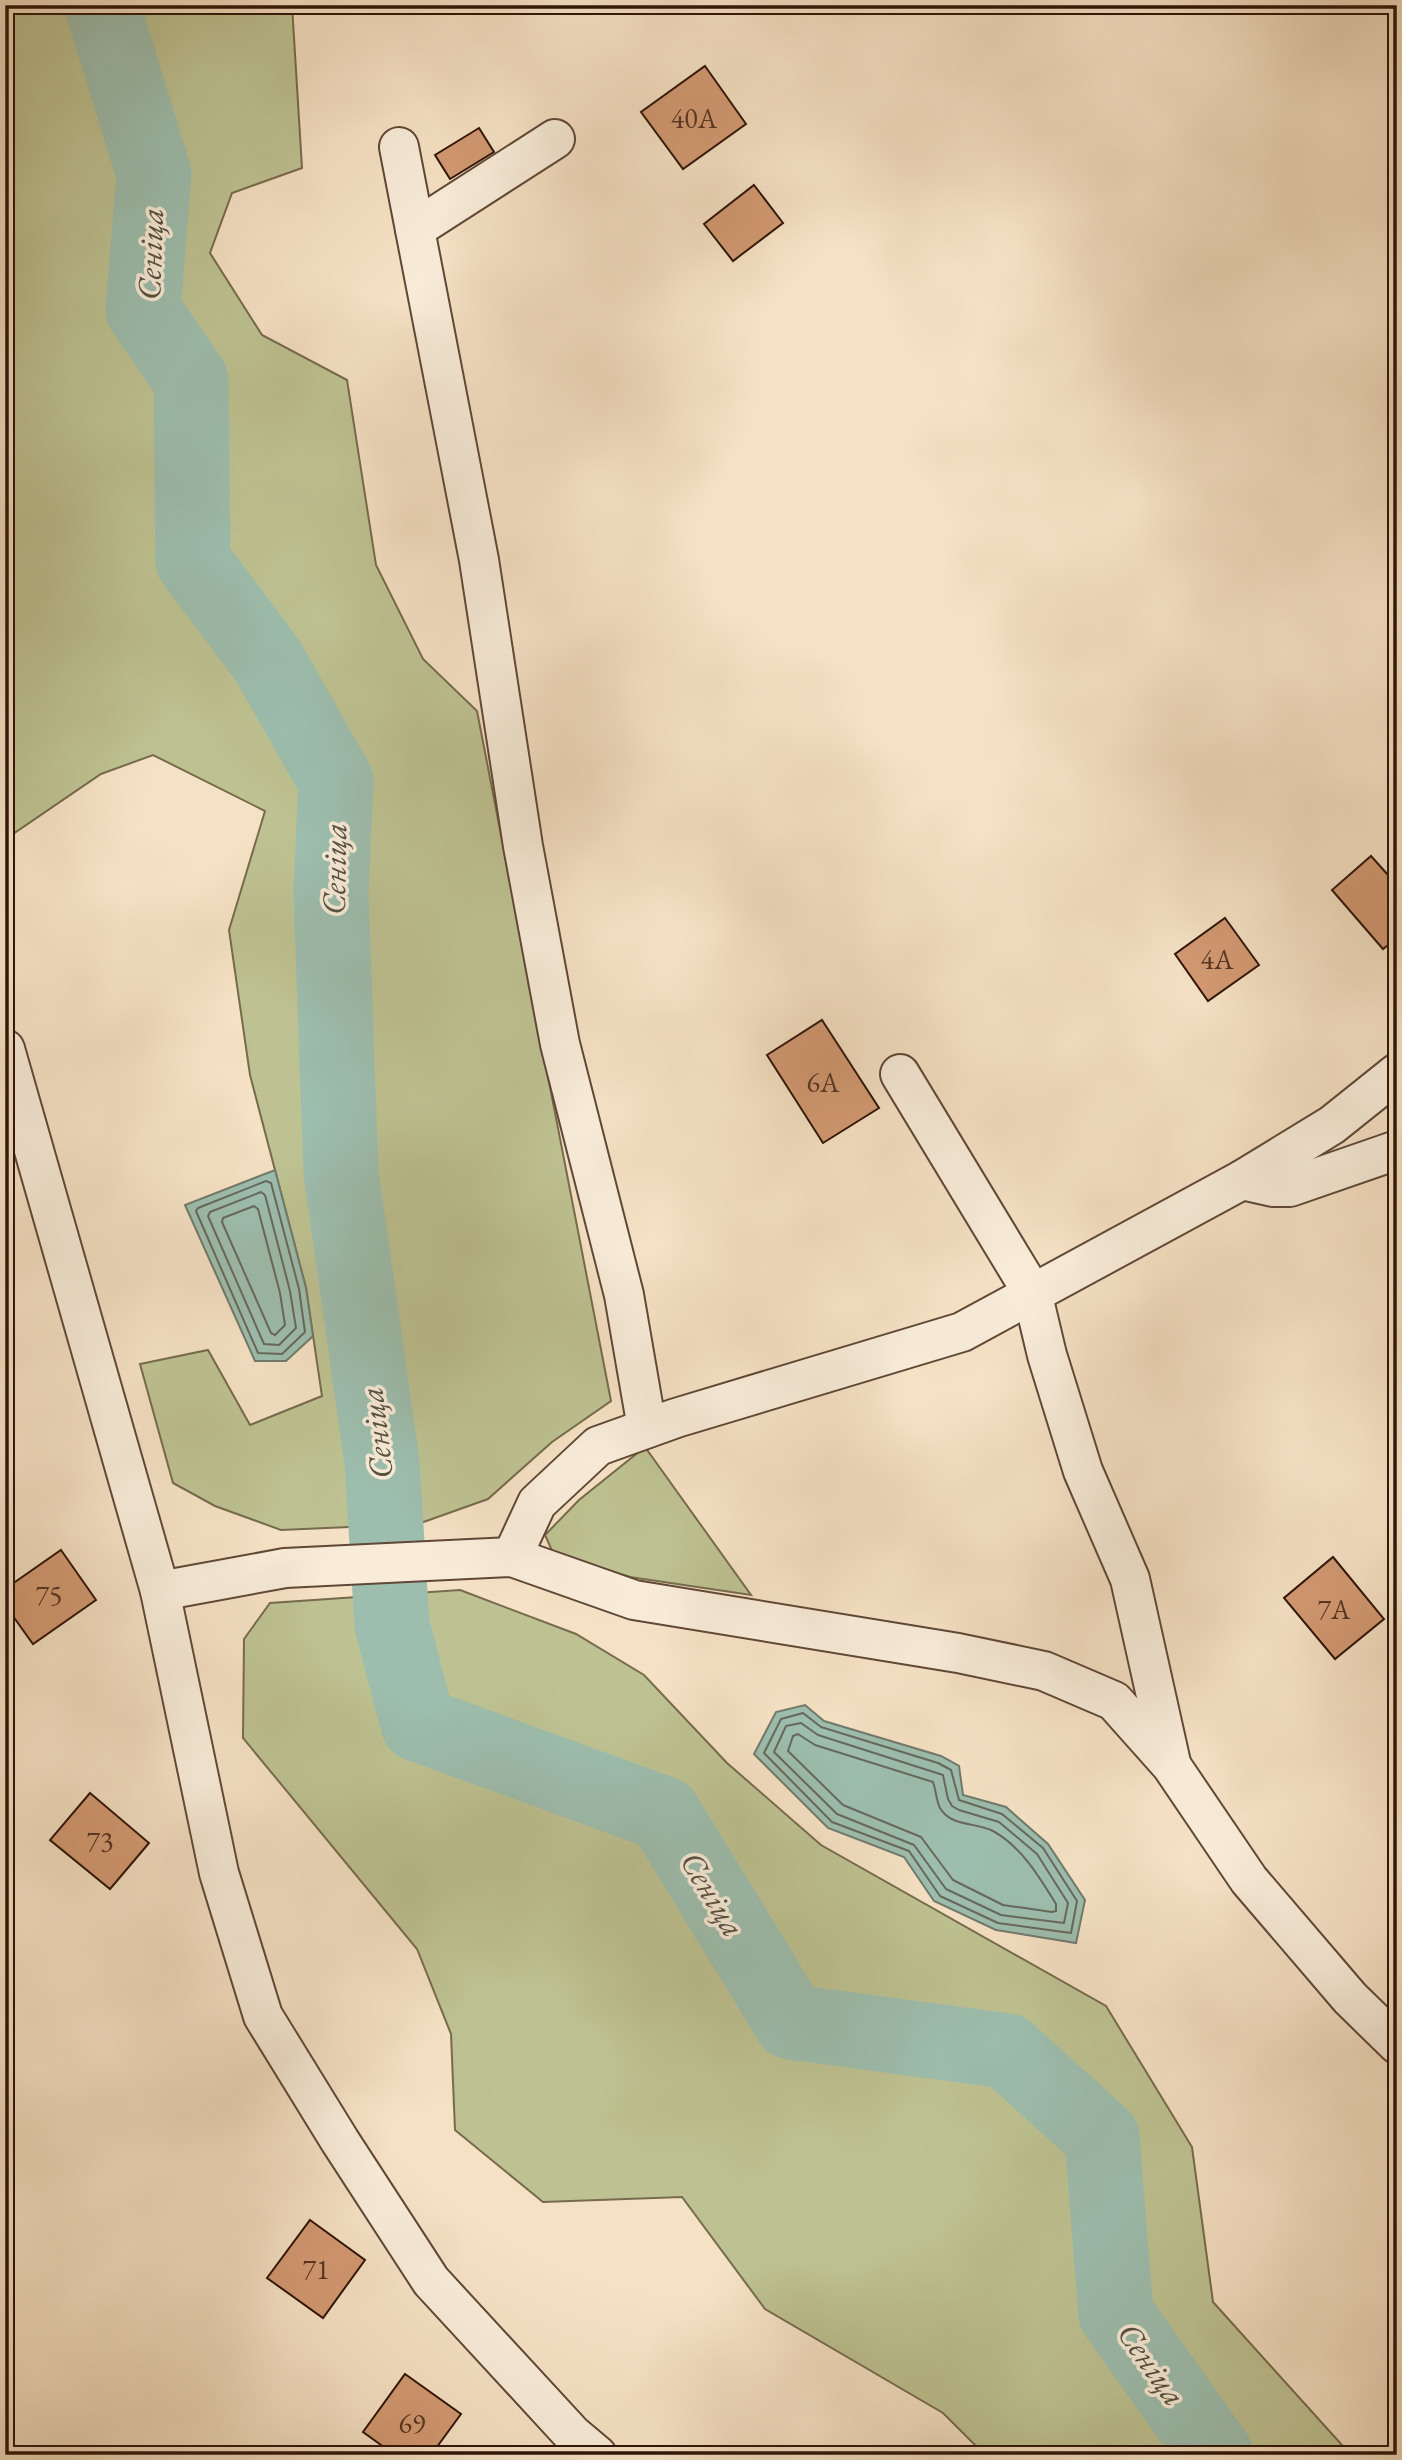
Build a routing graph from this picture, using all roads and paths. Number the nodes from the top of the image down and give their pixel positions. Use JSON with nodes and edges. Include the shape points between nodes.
{"nodes":[{"id":1,"x":555,"y":139,"type":"dead end"},
{"id":2,"x":399,"y":147,"type":"dead end"},
{"id":3,"x":415,"y":229,"type":"junction"},
{"id":4,"x":5,"y":1049,"type":"edge"},
{"id":5,"x":1397,"y":1073,"type":"edge"},
{"id":6,"x":900,"y":1074,"type":"dead end"},
{"id":7,"x":1387,"y":1165,"type":"edge"},
{"id":8,"x":1242,"y":1180,"type":"junction"},
{"id":9,"x":1032,"y":1292,"type":"junction"},
{"id":10,"x":647,"y":1428,"type":"junction"},
{"id":11,"x":512,"y":1557,"type":"junction"},
{"id":12,"x":160,"y":1591,"type":"junction"},
{"id":13,"x":1171,"y":1765,"type":"junction"},
{"id":14,"x":1397,"y":2044,"type":"edge"},
{"id":15,"x":597,"y":2455,"type":"edge"}],
"edges":[{"from":1,"to":3,"type":"street"},
{"from":2,"to":3,"type":"street"},
{"from":3,"to":10,"type":"street","via":[[479,560],[523,846],[560,1044],[624,1295]]},
{"from":4,"to":12,"type":"street"},
{"from":5,"to":8,"type":"street","via":[[1332,1125]]},
{"from":6,"to":9,"type":"street"},
{"from":7,"to":8,"type":"street","via":[[1290,1187]]},
{"from":8,"to":9,"type":"street"},
{"from":9,"to":10,"type":"street","via":[[962,1332]]},
{"from":9,"to":13,"type":"street","via":[[1083,1471],[1130,1579]]},
{"from":10,"to":11,"type":"street","via":[[598,1446],[537,1503]]},
{"from":11,"to":12,"type":"street","via":[[285,1568]]},
{"from":11,"to":13,"type":"street","via":[[634,1600],[1044,1671],[1114,1701]]},
{"from":12,"to":15,"type":"street","via":[[219,1872],[263,2016],[431,2281],[572,2434]]},
{"from":13,"to":14,"type":"street","via":[[1249,1880],[1350,1998]]}]}
